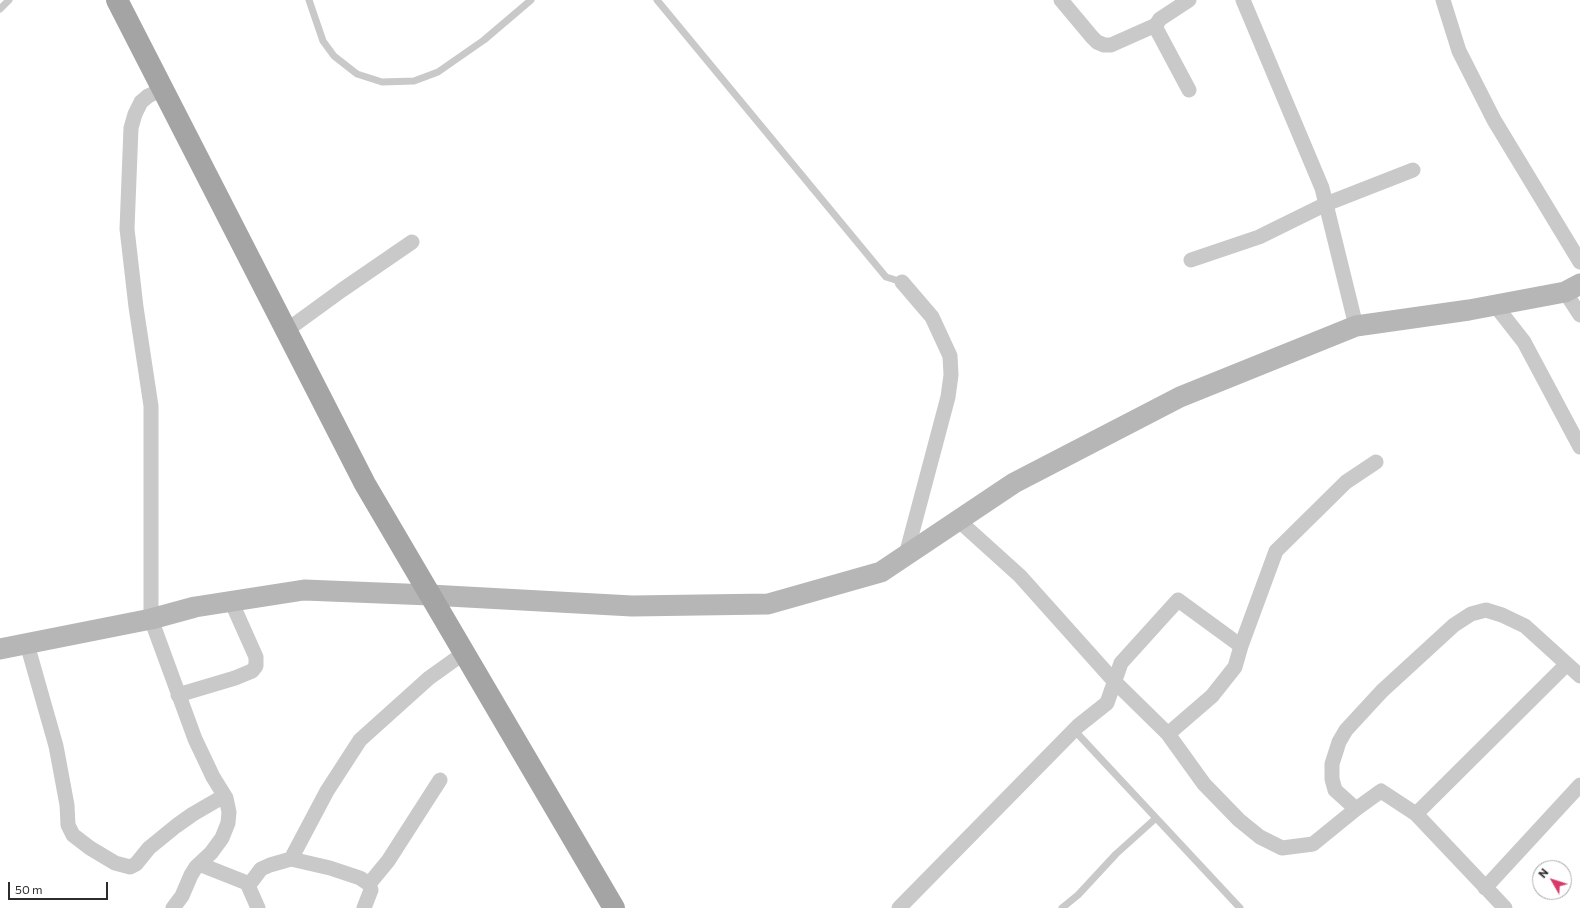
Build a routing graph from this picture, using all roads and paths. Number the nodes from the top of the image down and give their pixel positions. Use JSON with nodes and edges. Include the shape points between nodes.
{"nodes":[{"id":1,"x":9,"y":0,"type":"edge"},
{"id":2,"x":117,"y":0,"type":"edge"},
{"id":3,"x":309,"y":0,"type":"edge"},
{"id":4,"x":531,"y":0,"type":"edge"},
{"id":5,"x":657,"y":0,"type":"edge"},
{"id":6,"x":1061,"y":0,"type":"edge"},
{"id":7,"x":1189,"y":0,"type":"edge"},
{"id":8,"x":1243,"y":0,"type":"edge"},
{"id":9,"x":1443,"y":0,"type":"edge"},
{"id":10,"x":0,"y":9,"type":"edge"},
{"id":11,"x":1156,"y":26,"type":"junction"},
{"id":12,"x":163,"y":89,"type":"junction"},
{"id":13,"x":1189,"y":90,"type":"dead end"},
{"id":14,"x":1413,"y":170,"type":"dead end"},
{"id":15,"x":1326,"y":204,"type":"junction"},
{"id":16,"x":412,"y":242,"type":"dead end"},
{"id":17,"x":1191,"y":260,"type":"dead end"},
{"id":18,"x":1580,"y":262,"type":"edge"},
{"id":19,"x":902,"y":282,"type":"joint"},
{"id":20,"x":1572,"y":288,"type":"edge"},
{"id":21,"x":1496,"y":305,"type":"junction"},
{"id":22,"x":1580,"y":315,"type":"edge"},
{"id":23,"x":1356,"y":326,"type":"junction"},
{"id":24,"x":287,"y":330,"type":"junction"},
{"id":25,"x":1580,"y":447,"type":"edge"},
{"id":26,"x":1376,"y":462,"type":"dead end"},
{"id":27,"x":958,"y":520,"type":"junction"},
{"id":28,"x":906,"y":555,"type":"junction"},
{"id":29,"x":430,"y":595,"type":"junction"},
{"id":30,"x":232,"y":601,"type":"junction"},
{"id":31,"x":151,"y":619,"type":"junction"},
{"id":32,"x":26,"y":644,"type":"junction"},
{"id":33,"x":1241,"y":646,"type":"junction"},
{"id":34,"x":2,"y":647,"type":"edge"},
{"id":35,"x":464,"y":652,"type":"junction"},
{"id":36,"x":1567,"y":664,"type":"junction"},
{"id":37,"x":1580,"y":676,"type":"edge"},
{"id":38,"x":1114,"y":681,"type":"junction"},
{"id":39,"x":178,"y":695,"type":"junction"},
{"id":40,"x":1074,"y":730,"type":"junction"},
{"id":41,"x":1168,"y":734,"type":"junction"},
{"id":42,"x":440,"y":780,"type":"dead end"},
{"id":43,"x":1580,"y":785,"type":"edge"},
{"id":44,"x":224,"y":796,"type":"junction"},
{"id":45,"x":1356,"y":809,"type":"junction"},
{"id":46,"x":1416,"y":814,"type":"junction"},
{"id":47,"x":1156,"y":818,"type":"junction"},
{"id":48,"x":291,"y":859,"type":"junction"},
{"id":49,"x":199,"y":864,"type":"junction"},
{"id":50,"x":247,"y":883,"type":"junction"},
{"id":51,"x":369,"y":884,"type":"junction"},
{"id":52,"x":1485,"y":888,"type":"junction"},
{"id":53,"x":173,"y":908,"type":"edge"},
{"id":54,"x":258,"y":908,"type":"edge"},
{"id":55,"x":364,"y":908,"type":"edge"},
{"id":56,"x":614,"y":908,"type":"edge"},
{"id":57,"x":898,"y":908,"type":"edge"},
{"id":58,"x":1062,"y":908,"type":"edge"},
{"id":59,"x":1240,"y":908,"type":"edge"},
{"id":60,"x":1505,"y":908,"type":"edge"}],
"edges":[{"from":1,"to":10,"type":"lane"},
{"from":2,"to":12,"type":"main road"},
{"from":3,"to":4,"type":"lane","via":[[323,41],[334,56],[357,74],[382,82],[414,81],[438,72],[484,40]]},
{"from":5,"to":19,"type":"lane","via":[[886,277]]},
{"from":6,"to":11,"type":"street","via":[[1092,37],[1104,45],[1111,45]]},
{"from":7,"to":11,"type":"street","via":[[1160,19]]},
{"from":8,"to":15,"type":"street","via":[[1322,188]]},
{"from":9,"to":18,"type":"street","via":[[1459,51],[1494,120]]},
{"from":11,"to":13,"type":"street"},
{"from":12,"to":24,"type":"main road"},
{"from":12,"to":31,"type":"street","via":[[141,102],[131,128],[127,229],[151,406]]},
{"from":14,"to":15,"type":"street"},
{"from":15,"to":17,"type":"street","via":[[1259,237]]},
{"from":15,"to":23,"type":"street"},
{"from":16,"to":24,"type":"street"},
{"from":19,"to":28,"type":"street","via":[[932,317],[950,356],[951,375],[948,397]]},
{"from":20,"to":21,"type":"street"},
{"from":20,"to":22,"type":"street"},
{"from":21,"to":23,"type":"street"},
{"from":21,"to":25,"type":"street","via":[[1524,342]]},
{"from":23,"to":27,"type":"street","via":[[1180,397],[1014,483]]},
{"from":24,"to":29,"type":"main road","via":[[366,484]]},
{"from":26,"to":33,"type":"street","via":[[1346,482],[1276,551]]},
{"from":27,"to":28,"type":"street"},
{"from":27,"to":38,"type":"street","via":[[1020,576]]},
{"from":28,"to":29,"type":"street","via":[[881,572],[768,604],[632,606]]},
{"from":29,"to":30,"type":"street","via":[[304,590]]},
{"from":29,"to":35,"type":"main road"},
{"from":30,"to":31,"type":"street","via":[[195,607]]},
{"from":30,"to":39,"type":"street","via":[[256,657],[256,666],[252,671],[235,678]]},
{"from":31,"to":32,"type":"street"},
{"from":31,"to":39,"type":"street"},
{"from":32,"to":34,"type":"street"},
{"from":32,"to":44,"type":"street","via":[[56,746],[67,805],[68,826],[73,835],[114,863],[130,867],[176,826]]},
{"from":33,"to":38,"type":"street","via":[[1178,600],[1121,663]]},
{"from":33,"to":41,"type":"street","via":[[1235,667],[1212,696]]},
{"from":35,"to":48,"type":"street","via":[[424,683],[360,740],[327,791]]},
{"from":35,"to":56,"type":"main road"},
{"from":36,"to":37,"type":"street"},
{"from":36,"to":45,"type":"street","via":[[1525,626],[1502,615],[1486,610],[1471,614],[1454,625],[1382,691],[1346,730],[1339,742],[1332,764],[1332,779],[1335,790]]},
{"from":36,"to":46,"type":"street"},
{"from":38,"to":40,"type":"street","via":[[1107,703]]},
{"from":38,"to":41,"type":"street"},
{"from":39,"to":44,"type":"street","via":[[195,739]]},
{"from":40,"to":47,"type":"lane"},
{"from":40,"to":57,"type":"street"},
{"from":41,"to":45,"type":"street","via":[[1204,784],[1239,820],[1260,837],[1282,848],[1313,844]]},
{"from":42,"to":51,"type":"street","via":[[388,861]]},
{"from":43,"to":52,"type":"street"},
{"from":44,"to":49,"type":"street","via":[[230,812],[228,823],[222,838]]},
{"from":45,"to":46,"type":"street","via":[[1381,791]]},
{"from":46,"to":52,"type":"street"},
{"from":47,"to":58,"type":"lane"},
{"from":47,"to":59,"type":"lane"},
{"from":48,"to":50,"type":"street","via":[[261,869],[252,881]]},
{"from":48,"to":51,"type":"street","via":[[330,868],[360,878]]},
{"from":49,"to":50,"type":"street"},
{"from":49,"to":53,"type":"street"},
{"from":50,"to":54,"type":"street"},
{"from":51,"to":55,"type":"street","via":[[371,890]]},
{"from":52,"to":60,"type":"street"}]}
